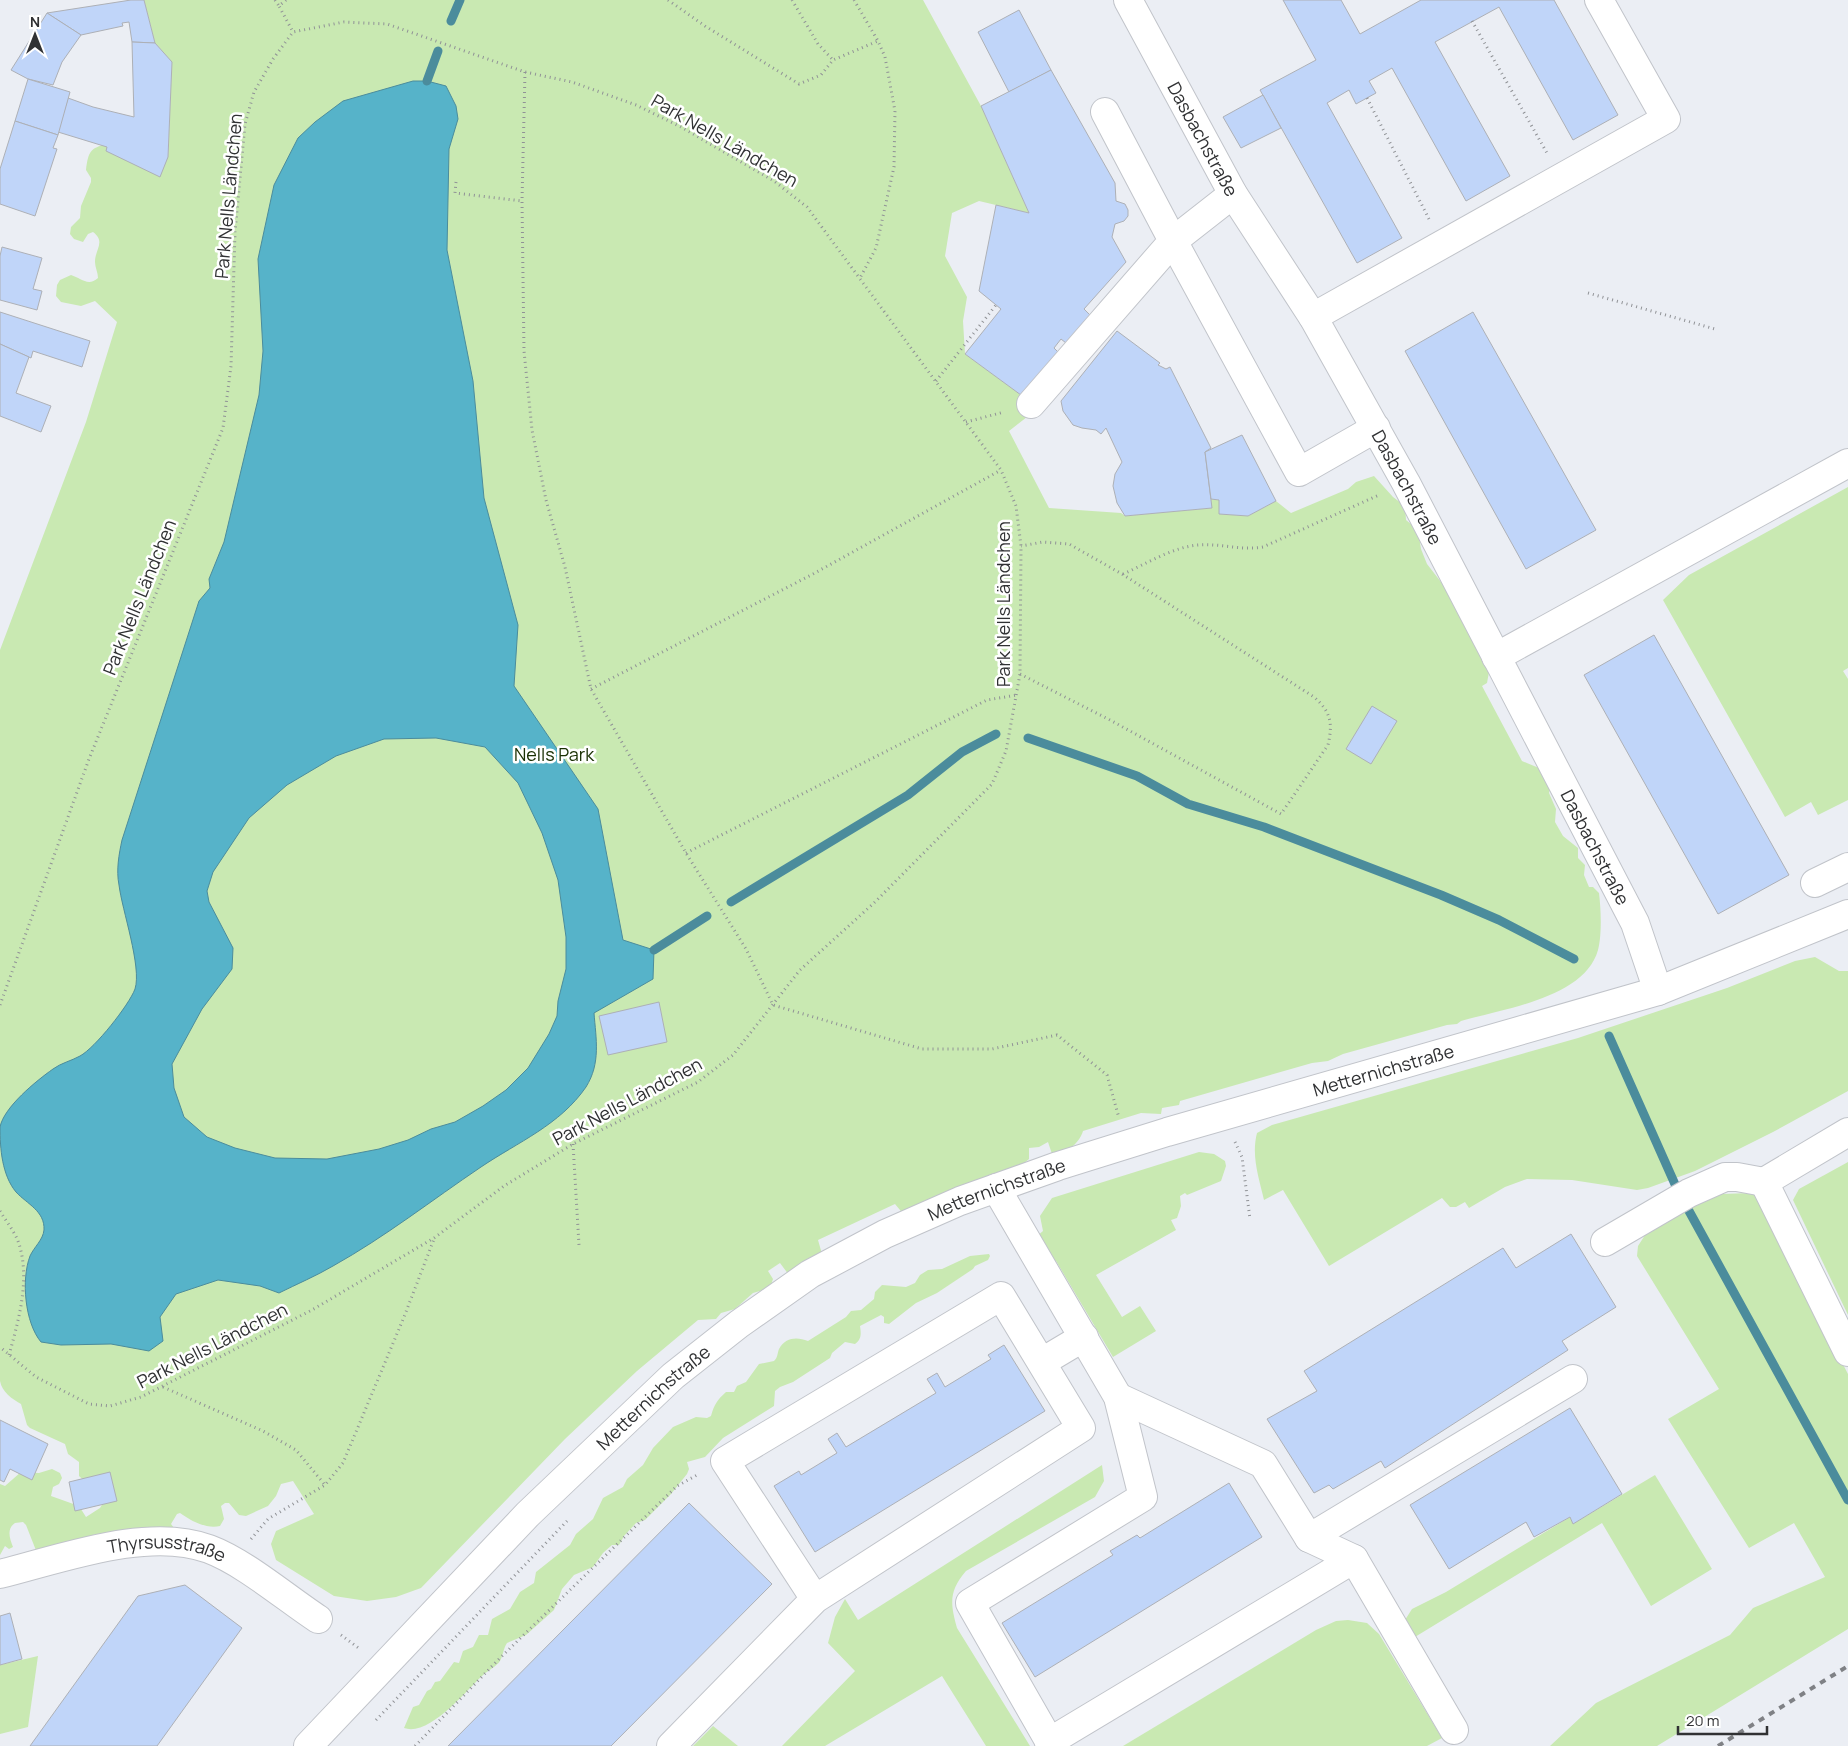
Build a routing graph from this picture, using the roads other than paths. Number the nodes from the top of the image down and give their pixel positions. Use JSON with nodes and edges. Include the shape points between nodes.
{"nodes":[{"id":1,"x":1128,"y":0,"type":"edge"},
{"id":2,"x":1599,"y":0,"type":"edge"},
{"id":3,"x":1105,"y":112,"type":"dead end"},
{"id":4,"x":1233,"y":194,"type":"junction"},
{"id":5,"x":1174,"y":241,"type":"junction"},
{"id":6,"x":1313,"y":317,"type":"junction"},
{"id":7,"x":1031,"y":404,"type":"road end"},
{"id":8,"x":1376,"y":428,"type":"junction"},
{"id":9,"x":1848,"y":463,"type":"edge"},
{"id":10,"x":1496,"y":657,"type":"junction"},
{"id":11,"x":1848,"y":867,"type":"edge"},
{"id":12,"x":1815,"y":883,"type":"dead end"},
{"id":13,"x":1846,"y":920,"type":"edge"},
{"id":14,"x":1658,"y":991,"type":"junction"},
{"id":15,"x":1848,"y":1132,"type":"edge"},
{"id":16,"x":1764,"y":1182,"type":"junction"},
{"id":17,"x":996,"y":1188,"type":"junction"},
{"id":18,"x":1605,"y":1242,"type":"dead end"},
{"id":19,"x":1084,"y":1337,"type":"junction"},
{"id":20,"x":1848,"y":1352,"type":"edge"},
{"id":21,"x":1042,"y":1362,"type":"junction"},
{"id":22,"x":1573,"y":1379,"type":"dead end"},
{"id":23,"x":1118,"y":1397,"type":"junction"},
{"id":24,"x":1309,"y":1538,"type":"junction"},
{"id":25,"x":1354,"y":1559,"type":"junction"},
{"id":26,"x":0,"y":1574,"type":"edge"},
{"id":27,"x":815,"y":1599,"type":"junction"},
{"id":28,"x":318,"y":1619,"type":"road end"},
{"id":29,"x":1454,"y":1730,"type":"dead end"},
{"id":30,"x":1050,"y":1744,"type":"edge"},
{"id":31,"x":308,"y":1746,"type":"edge"},
{"id":32,"x":671,"y":1746,"type":"edge"}],
"edges":[{"from":1,"to":4,"type":"street","name":"Dasbachstraße"},
{"from":2,"to":6,"type":"street","via":[[1666,119]]},
{"from":3,"to":5,"type":"street"},
{"from":4,"to":5,"type":"street"},
{"from":4,"to":6,"type":"street","name":"Dasbachstraße"},
{"from":5,"to":7,"type":"street"},
{"from":5,"to":8,"type":"street","via":[[1298,472]]},
{"from":6,"to":8,"type":"street","name":"Dasbachstraße"},
{"from":8,"to":10,"type":"street","name":"Dasbachstraße"},
{"from":9,"to":10,"type":"street"},
{"from":10,"to":14,"type":"street","name":"Dasbachstraße","via":[[1635,923]]},
{"from":11,"to":12,"type":"street"},
{"from":13,"to":14,"type":"street","name":"Metternichstraße"},
{"from":14,"to":17,"type":"street","name":"Metternichstraße","via":[[1167,1132]]},
{"from":15,"to":16,"type":"street"},
{"from":16,"to":18,"type":"street","via":[[1725,1177],[1689,1193]]},
{"from":16,"to":20,"type":"street"},
{"from":17,"to":19,"type":"street"},
{"from":17,"to":31,"type":"street","name":"Metternichstraße","via":[[885,1234],[810,1274],[673,1376],[528,1514]]},
{"from":19,"to":21,"type":"street"},
{"from":19,"to":23,"type":"street"},
{"from":21,"to":27,"type":"street","via":[[1082,1428]]},
{"from":21,"to":27,"type":"street","via":[[1001,1296],[725,1460]]},
{"from":22,"to":24,"type":"street"},
{"from":23,"to":24,"type":"street","via":[[1264,1464]]},
{"from":23,"to":30,"type":"street","via":[[1143,1497],[970,1602]]},
{"from":24,"to":25,"type":"street"},
{"from":25,"to":29,"type":"street"},
{"from":25,"to":30,"type":"street"},
{"from":26,"to":28,"type":"street","name":"Thyrsusstraße","via":[[122,1543],[181,1542],[209,1549],[238,1564]]},
{"from":27,"to":32,"type":"street"}]}
